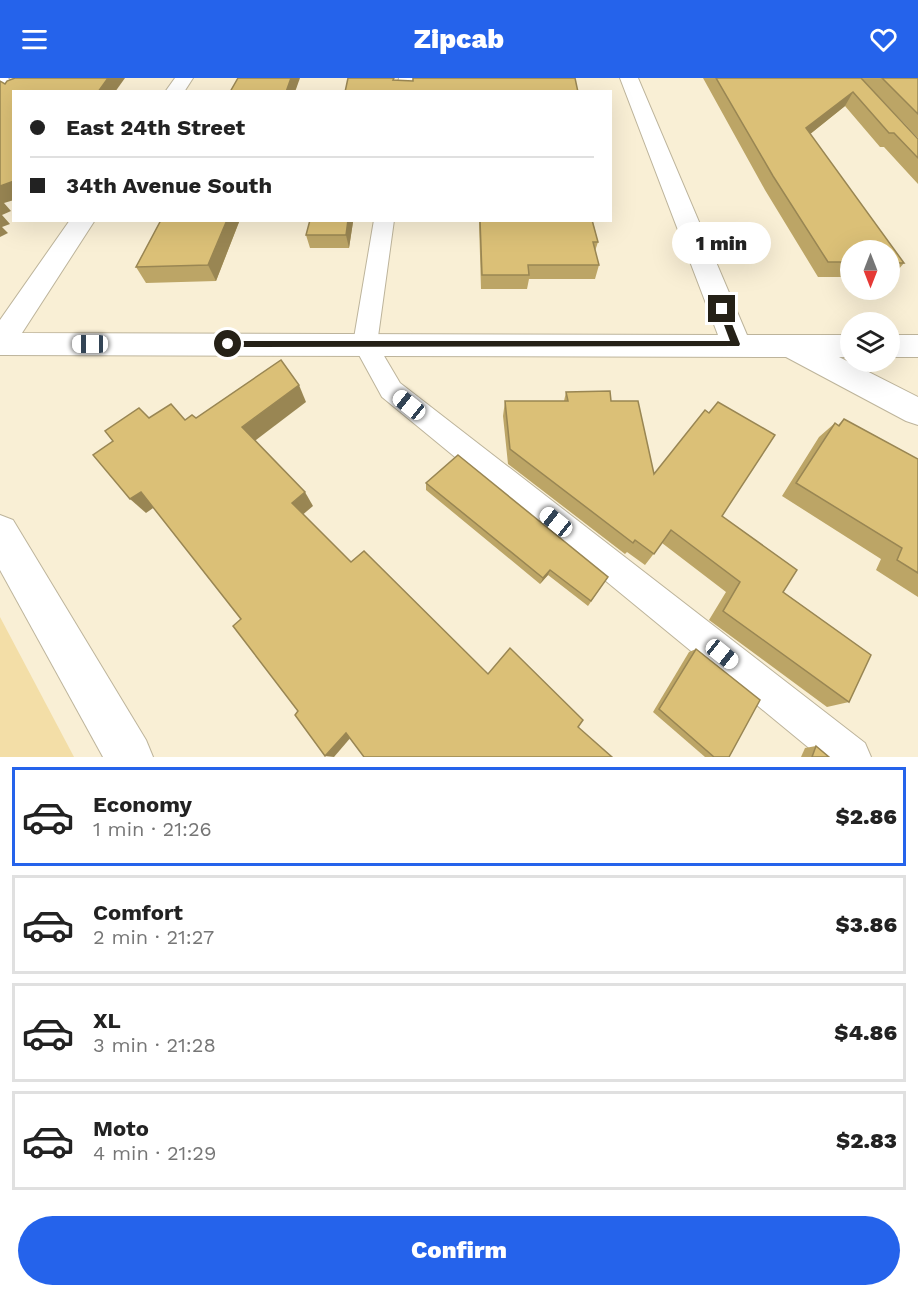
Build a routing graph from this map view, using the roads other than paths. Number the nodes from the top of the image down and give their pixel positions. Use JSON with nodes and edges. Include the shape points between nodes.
{"nodes":[{"id":1,"x":629,"y":78,"type":"edge"},
{"id":2,"x":0,"y":80,"type":"edge"},
{"id":3,"x":12,"y":90,"type":"edge"},
{"id":4,"x":82,"y":222,"type":"edge"},
{"id":5,"x":384,"y":222,"type":"edge"},
{"id":6,"x":0,"y":343,"type":"edge"},
{"id":7,"x":365,"y":344,"type":"junction"},
{"id":8,"x":736,"y":344,"type":"junction"},
{"id":9,"x":792,"y":346,"type":"junction"},
{"id":10,"x":840,"y":346,"type":"edge"},
{"id":11,"x":900,"y":346,"type":"edge"},
{"id":12,"x":918,"y":346,"type":"edge"},
{"id":13,"x":918,"y":412,"type":"edge"},
{"id":14,"x":0,"y":533,"type":"edge"},
{"id":15,"x":129,"y":757,"type":"edge"},
{"id":16,"x":851,"y":757,"type":"edge"}],
"edges":[{"from":1,"to":8,"type":"street"},
{"from":2,"to":3,"type":"lane"},
{"from":4,"to":6,"type":"street"},
{"from":5,"to":7,"type":"lane"},
{"from":6,"to":7,"type":"street"},
{"from":7,"to":8,"type":"street"},
{"from":7,"to":16,"type":"lane","via":[[391,390]]},
{"from":8,"to":9,"type":"street"},
{"from":9,"to":10,"type":"street"},
{"from":9,"to":13,"type":"street"},
{"from":11,"to":12,"type":"street"},
{"from":14,"to":15,"type":"street"}]}
